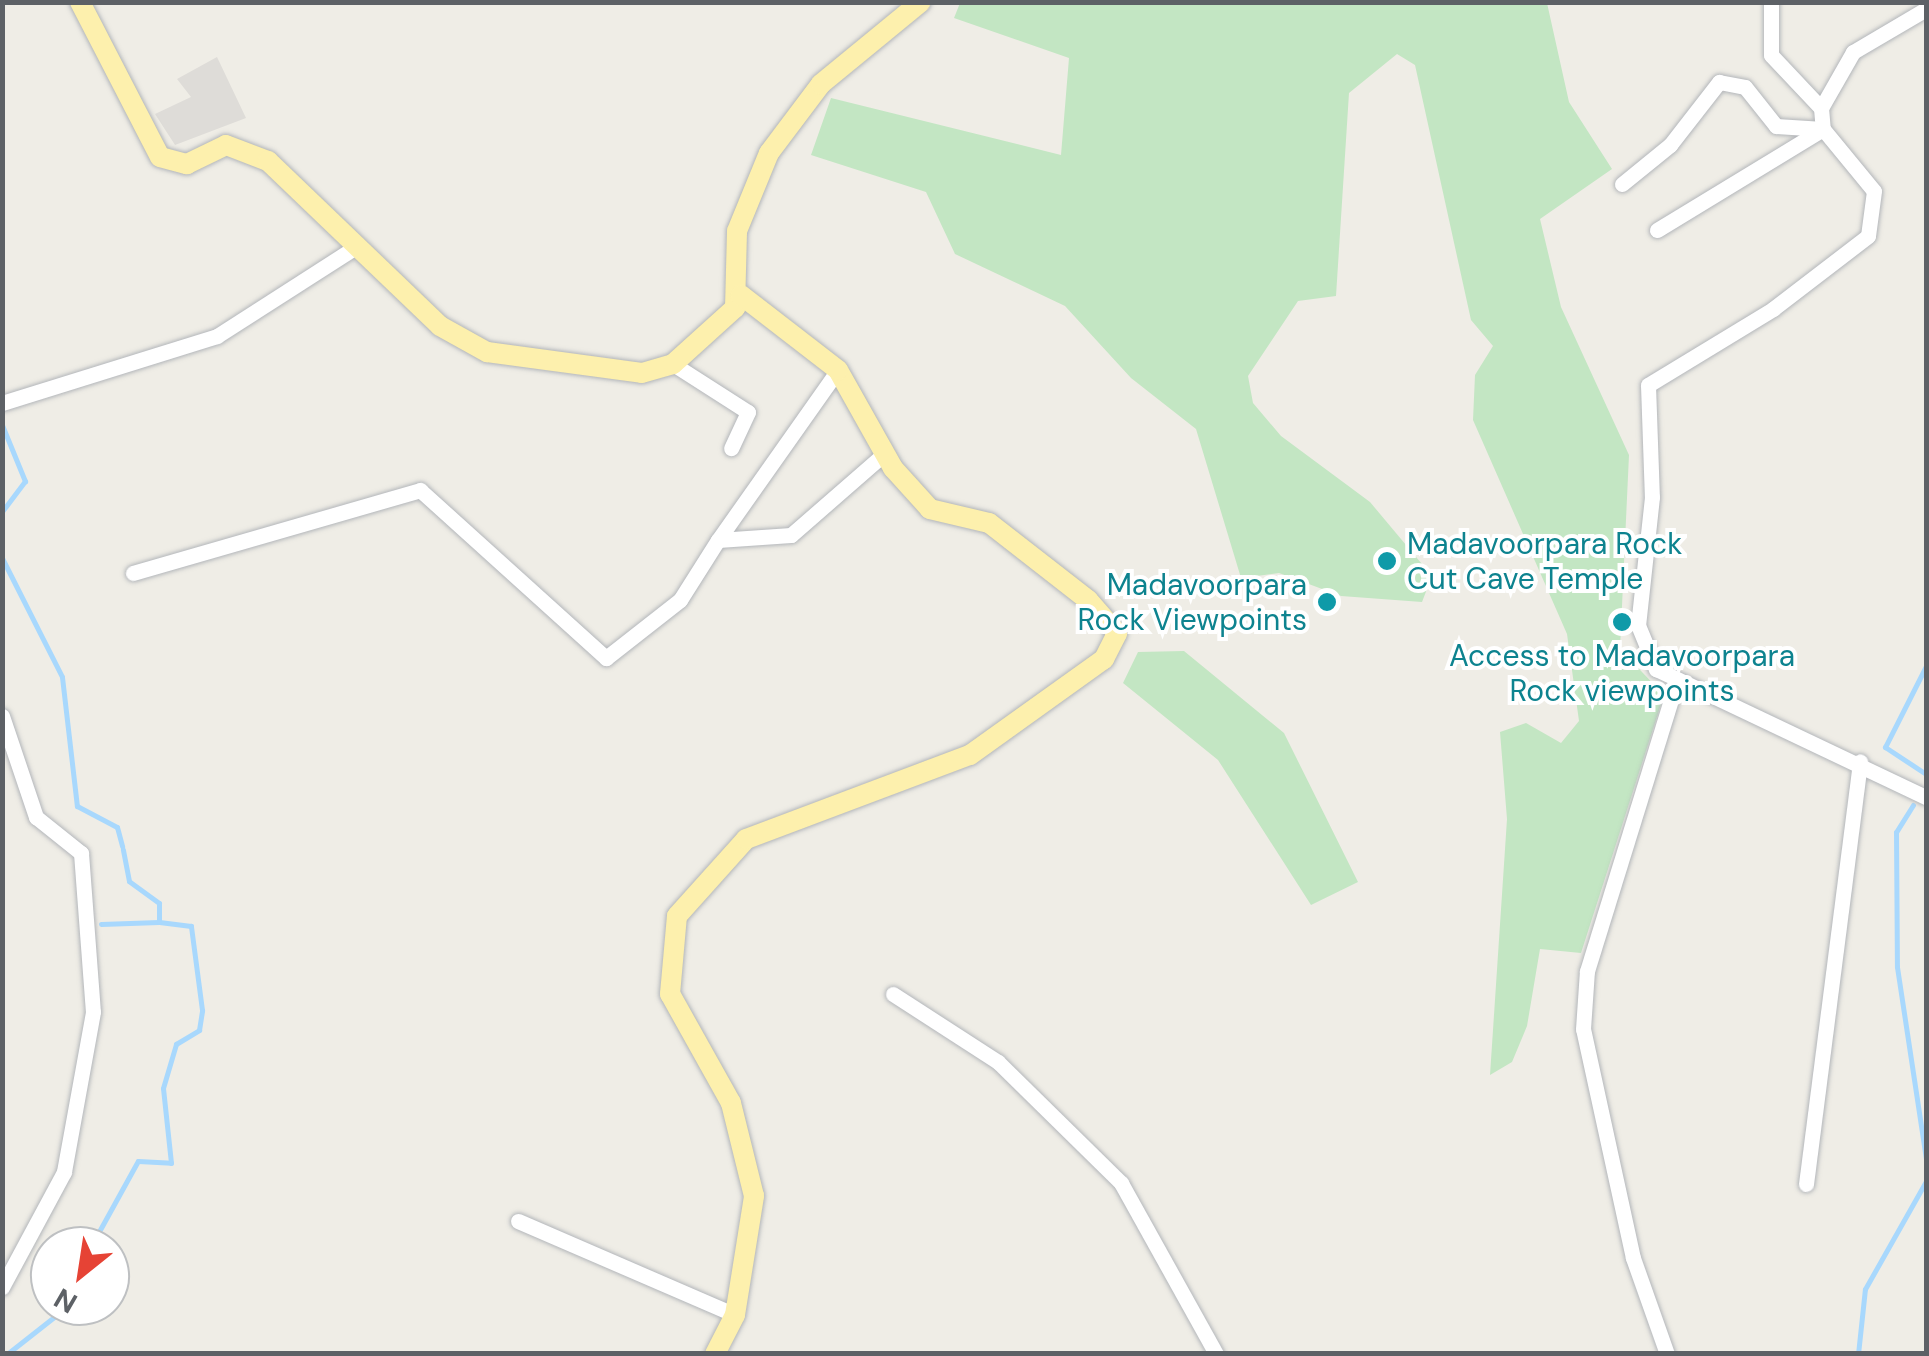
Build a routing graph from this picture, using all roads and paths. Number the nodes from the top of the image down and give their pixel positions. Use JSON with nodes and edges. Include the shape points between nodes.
{"nodes":[{"id":1,"x":80,"y":2,"type":"edge"},
{"id":2,"x":921,"y":2,"type":"edge"},
{"id":3,"x":1771,"y":2,"type":"edge"},
{"id":4,"x":1926,"y":8,"type":"edge"},
{"id":5,"x":1822,"y":108,"type":"junction"},
{"id":6,"x":1823,"y":129,"type":"junction"},
{"id":7,"x":1622,"y":184,"type":"dead end"},
{"id":8,"x":1658,"y":230,"type":"dead end"},
{"id":9,"x":354,"y":248,"type":"junction"},
{"id":10,"x":741,"y":295,"type":"junction"},
{"id":11,"x":673,"y":364,"type":"junction"},
{"id":12,"x":838,"y":370,"type":"junction"},
{"id":13,"x":2,"y":404,"type":"edge"},
{"id":14,"x":732,"y":448,"type":"dead end"},
{"id":15,"x":886,"y":453,"type":"junction"},
{"id":16,"x":718,"y":540,"type":"junction"},
{"id":17,"x":134,"y":573,"type":"dead end"},
{"id":18,"x":1677,"y":681,"type":"junction"},
{"id":19,"x":2,"y":716,"type":"edge"},
{"id":20,"x":11,"y":753,"type":"edge"},
{"id":21,"x":1860,"y":761,"type":"junction"},
{"id":22,"x":1926,"y":796,"type":"edge"},
{"id":23,"x":893,"y":994,"type":"dead end"},
{"id":24,"x":1806,"y":1184,"type":"dead end"},
{"id":25,"x":518,"y":1221,"type":"dead end"},
{"id":26,"x":2,"y":1287,"type":"edge"},
{"id":27,"x":735,"y":1315,"type":"junction"},
{"id":28,"x":716,"y":1354,"type":"edge"},
{"id":29,"x":1216,"y":1354,"type":"edge"},
{"id":30,"x":1666,"y":1354,"type":"edge"}],
"edges":[{"from":1,"to":9,"type":"main road","via":[[160,157],[187,164],[226,144],[250,151]]},
{"from":2,"to":10,"type":"main road","via":[[821,84],[769,153],[737,231]]},
{"from":3,"to":5,"type":"street","via":[[1771,54]]},
{"from":4,"to":5,"type":"street","via":[[1854,52]]},
{"from":5,"to":6,"type":"street"},
{"from":6,"to":7,"type":"street","via":[[1776,126],[1745,88],[1719,82],[1670,145]]},
{"from":6,"to":8,"type":"street"},
{"from":6,"to":18,"type":"street","via":[[1874,191],[1868,236],[1773,309],[1648,385],[1652,497],[1638,625],[1656,669]]},
{"from":9,"to":11,"type":"main road","via":[[440,326],[487,352],[642,373]]},
{"from":9,"to":13,"type":"street","via":[[217,336]]},
{"from":10,"to":11,"type":"main road"},
{"from":10,"to":12,"type":"main road"},
{"from":11,"to":14,"type":"street","via":[[748,412]]},
{"from":12,"to":15,"type":"main road"},
{"from":12,"to":16,"type":"street"},
{"from":15,"to":16,"type":"street","via":[[791,535]]},
{"from":15,"to":27,"type":"main road","via":[[930,509],[988,523],[1088,600],[1116,634],[1104,660],[970,754],[746,839],[677,916],[670,994],[725,1089],[750,1170]]},
{"from":16,"to":17,"type":"street","via":[[680,600],[606,658],[420,490]]},
{"from":18,"to":21,"type":"street"},
{"from":18,"to":30,"type":"street","via":[[1587,971],[1583,1030],[1633,1258]]},
{"from":19,"to":20,"type":"street"},
{"from":20,"to":26,"type":"street","via":[[36,817],[81,853],[93,1012],[64,1172]]},
{"from":21,"to":22,"type":"street"},
{"from":21,"to":24,"type":"street"},
{"from":23,"to":29,"type":"street","via":[[998,1062],[1121,1183]]},
{"from":25,"to":27,"type":"street"},
{"from":27,"to":28,"type":"main road"}]}
